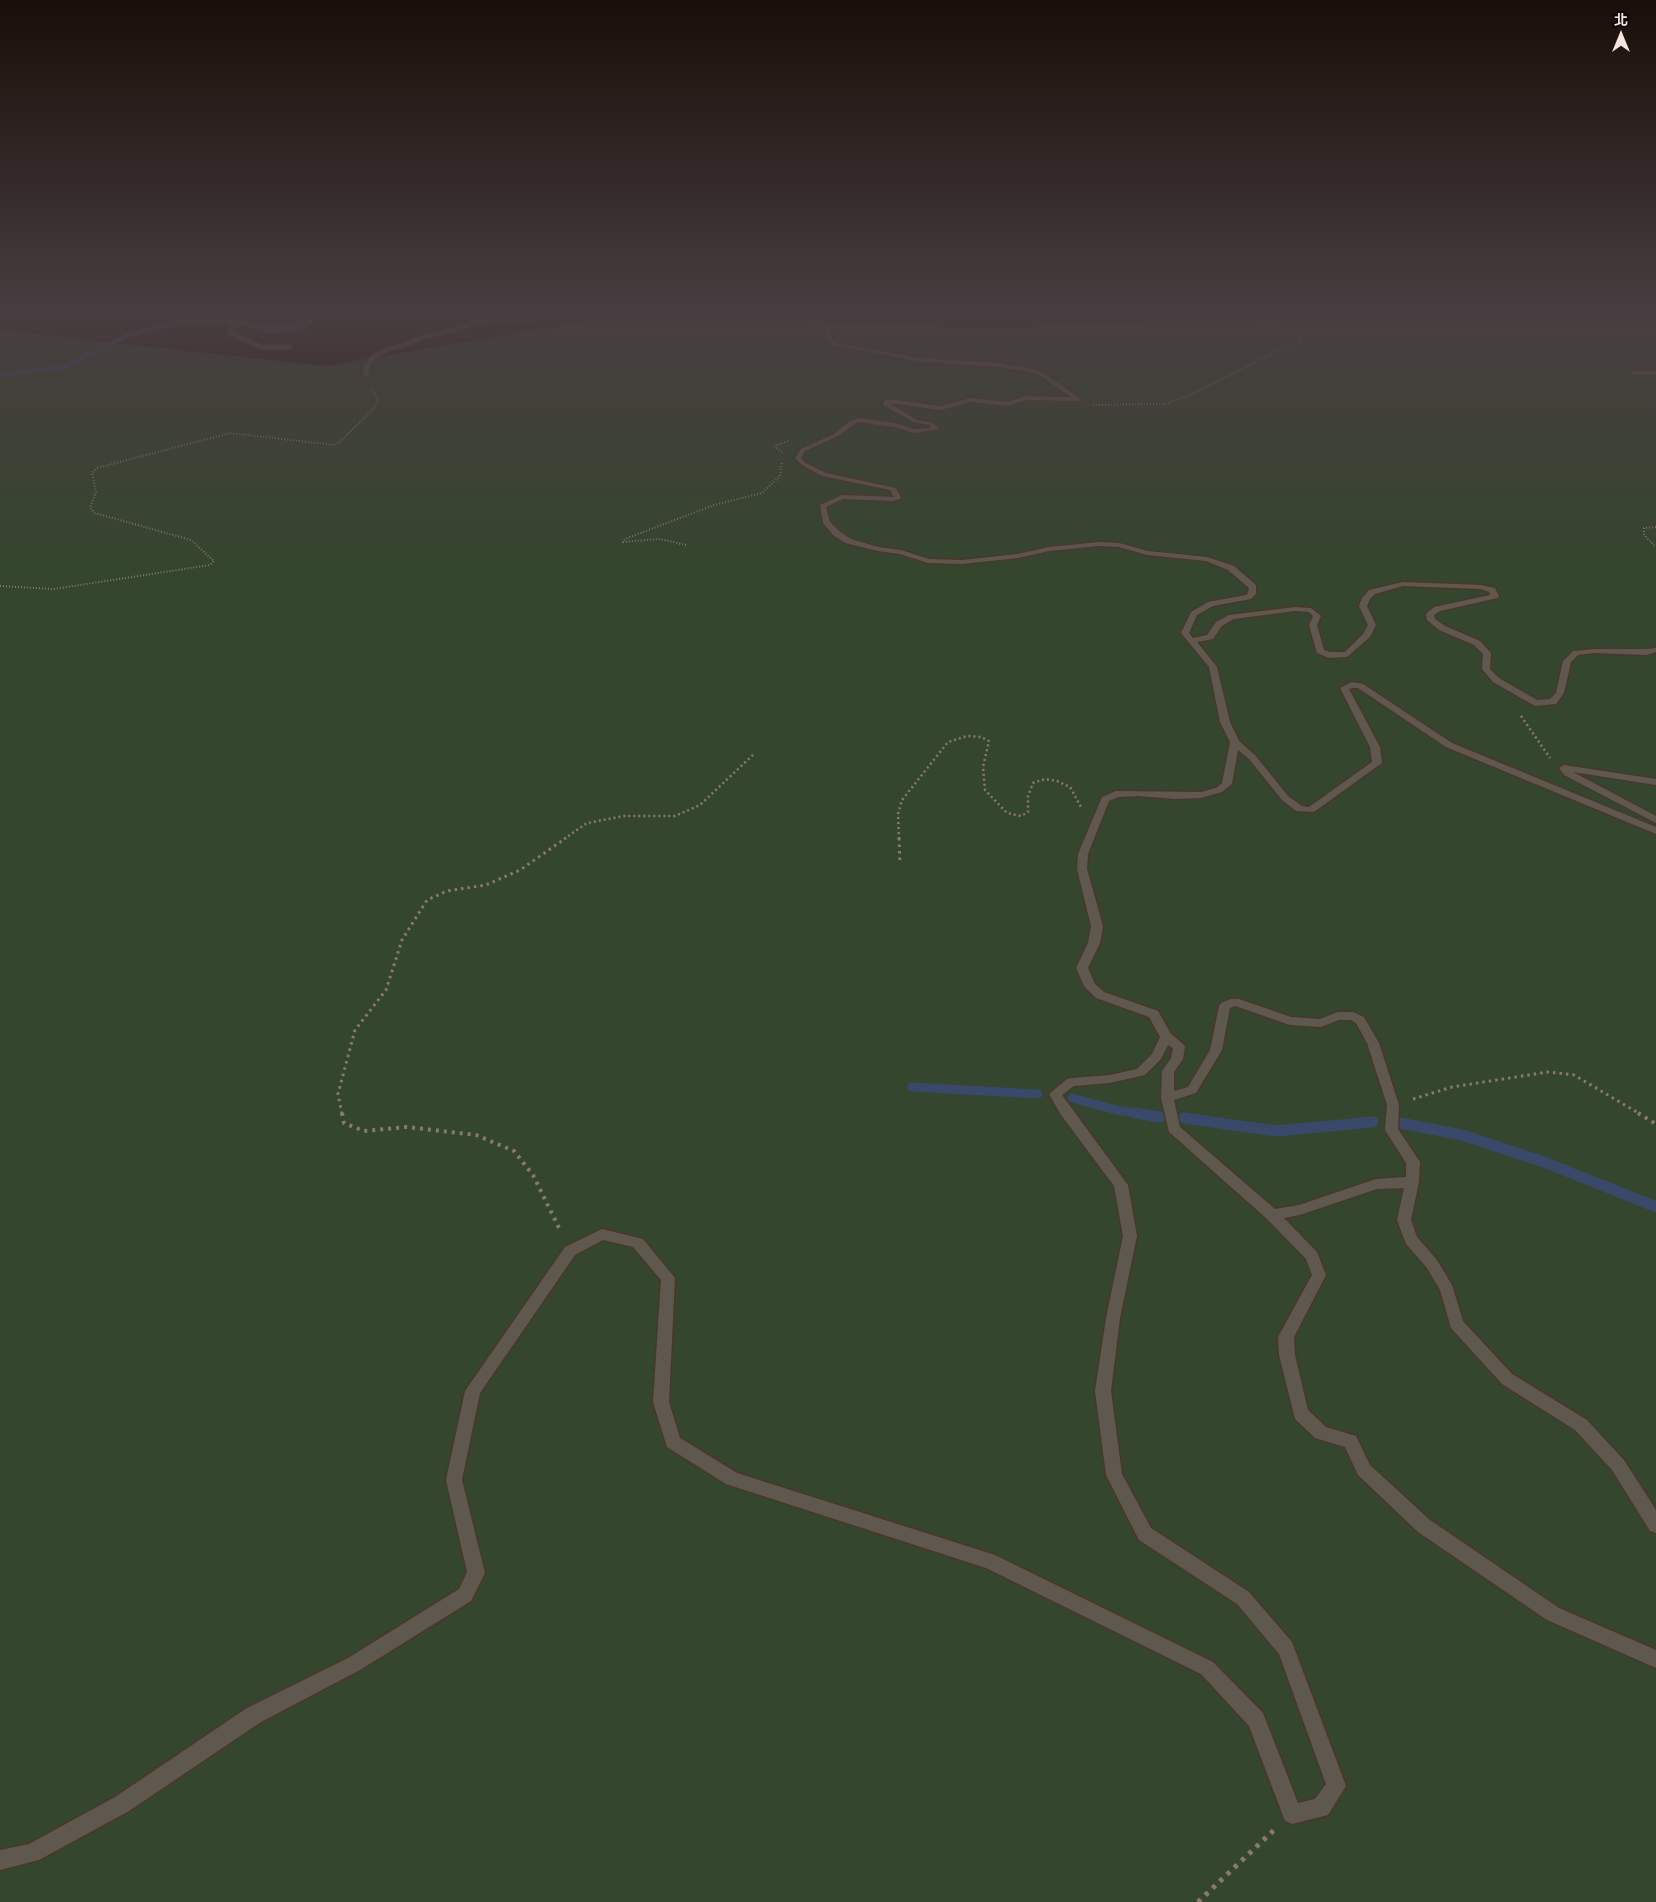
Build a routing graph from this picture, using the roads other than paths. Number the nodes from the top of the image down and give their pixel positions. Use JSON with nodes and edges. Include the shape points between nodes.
{"nodes":[{"id":1,"x":967,"y":401,"type":"edge"},
{"id":2,"x":977,"y":401,"type":"edge"},
{"id":3,"x":1017,"y":401,"type":"edge"},
{"id":4,"x":1191,"y":641,"type":"junction"},
{"id":5,"x":1656,"y":650,"type":"edge"},
{"id":6,"x":1235,"y":742,"type":"junction"},
{"id":7,"x":1656,"y":782,"type":"edge"},
{"id":8,"x":1656,"y":820,"type":"edge"},
{"id":9,"x":1656,"y":831,"type":"edge"},
{"id":10,"x":1166,"y":1037,"type":"junction"},
{"id":11,"x":1167,"y":1098,"type":"junction"},
{"id":12,"x":1412,"y":1182,"type":"junction"},
{"id":13,"x":1272,"y":1215,"type":"junction"},
{"id":14,"x":1656,"y":1525,"type":"edge"},
{"id":15,"x":1656,"y":1659,"type":"edge"},
{"id":16,"x":0,"y":1860,"type":"edge"}],
"edges":[{"from":1,"to":4,"type":"lane","via":[[941,408],[887,401],[885,404],[936,429],[914,431],[858,420],[836,435],[803,450],[798,458],[824,475],[893,488],[898,498],[842,497],[830,501],[822,506],[836,533],[848,541],[928,561],[962,562],[1099,544],[1174,557],[1207,559],[1231,568],[1253,587],[1252,594],[1239,600],[1211,604],[1194,614],[1185,633]]},
{"from":2,"to":3,"type":"lane","via":[[1007,404]]},
{"from":4,"to":5,"type":"lane","via":[[1210,638],[1220,624],[1232,617],[1311,610],[1317,616],[1313,626],[1320,651],[1330,655],[1347,654],[1367,635],[1372,625],[1363,606],[1366,598],[1372,592],[1403,584],[1492,590],[1495,596],[1437,609],[1430,614],[1431,620],[1477,643],[1487,653],[1486,669],[1496,680],[1535,704],[1553,702],[1560,693],[1567,661],[1576,654]]},
{"from":4,"to":6,"type":"lane","via":[[1213,667],[1225,722]]},
{"from":6,"to":9,"type":"lane","via":[[1252,757],[1285,798],[1299,809],[1311,810],[1377,763],[1375,747],[1344,688],[1360,686],[1449,745]]},
{"from":6,"to":10,"type":"lane","via":[[1227,784],[1219,790],[1176,796],[1116,794],[1105,799],[1083,854],[1082,869],[1097,926],[1094,943],[1082,968],[1090,986],[1100,995],[1154,1014]]},
{"from":7,"to":8,"type":"lane","via":[[1564,768],[1567,773]]},
{"from":10,"to":11,"type":"lane","via":[[1179,1047],[1177,1059],[1168,1071]]},
{"from":10,"to":16,"type":"lane","via":[[1157,1056],[1141,1072],[1110,1079],[1071,1082],[1055,1094],[1121,1185],[1130,1236],[1113,1318],[1103,1391],[1114,1475],[1145,1534],[1243,1598],[1286,1648],[1336,1786],[1321,1808],[1292,1814],[1256,1720],[1207,1668],[989,1561],[732,1479],[673,1442],[661,1402],[668,1278],[638,1243],[602,1234],[570,1251],[473,1391],[454,1480],[476,1573],[465,1595],[354,1664],[254,1715],[122,1804],[32,1853]]},
{"from":11,"to":12,"type":"lane","via":[[1192,1090],[1216,1050],[1225,1006],[1235,1002],[1290,1021],[1321,1023],[1338,1016],[1353,1016],[1360,1020],[1373,1043],[1393,1105],[1391,1130],[1413,1162]]},
{"from":11,"to":13,"type":"lane","via":[[1174,1128]]},
{"from":12,"to":13,"type":"lane","via":[[1376,1184],[1300,1210]]},
{"from":12,"to":14,"type":"lane","via":[[1404,1220],[1411,1240],[1432,1264],[1447,1289],[1456,1324],[1507,1379],[1581,1425],[1618,1465]]},
{"from":13,"to":15,"type":"lane","via":[[1312,1256],[1319,1275],[1286,1337],[1301,1414],[1321,1433],[1350,1441],[1364,1470],[1424,1526],[1553,1614]]}]}
